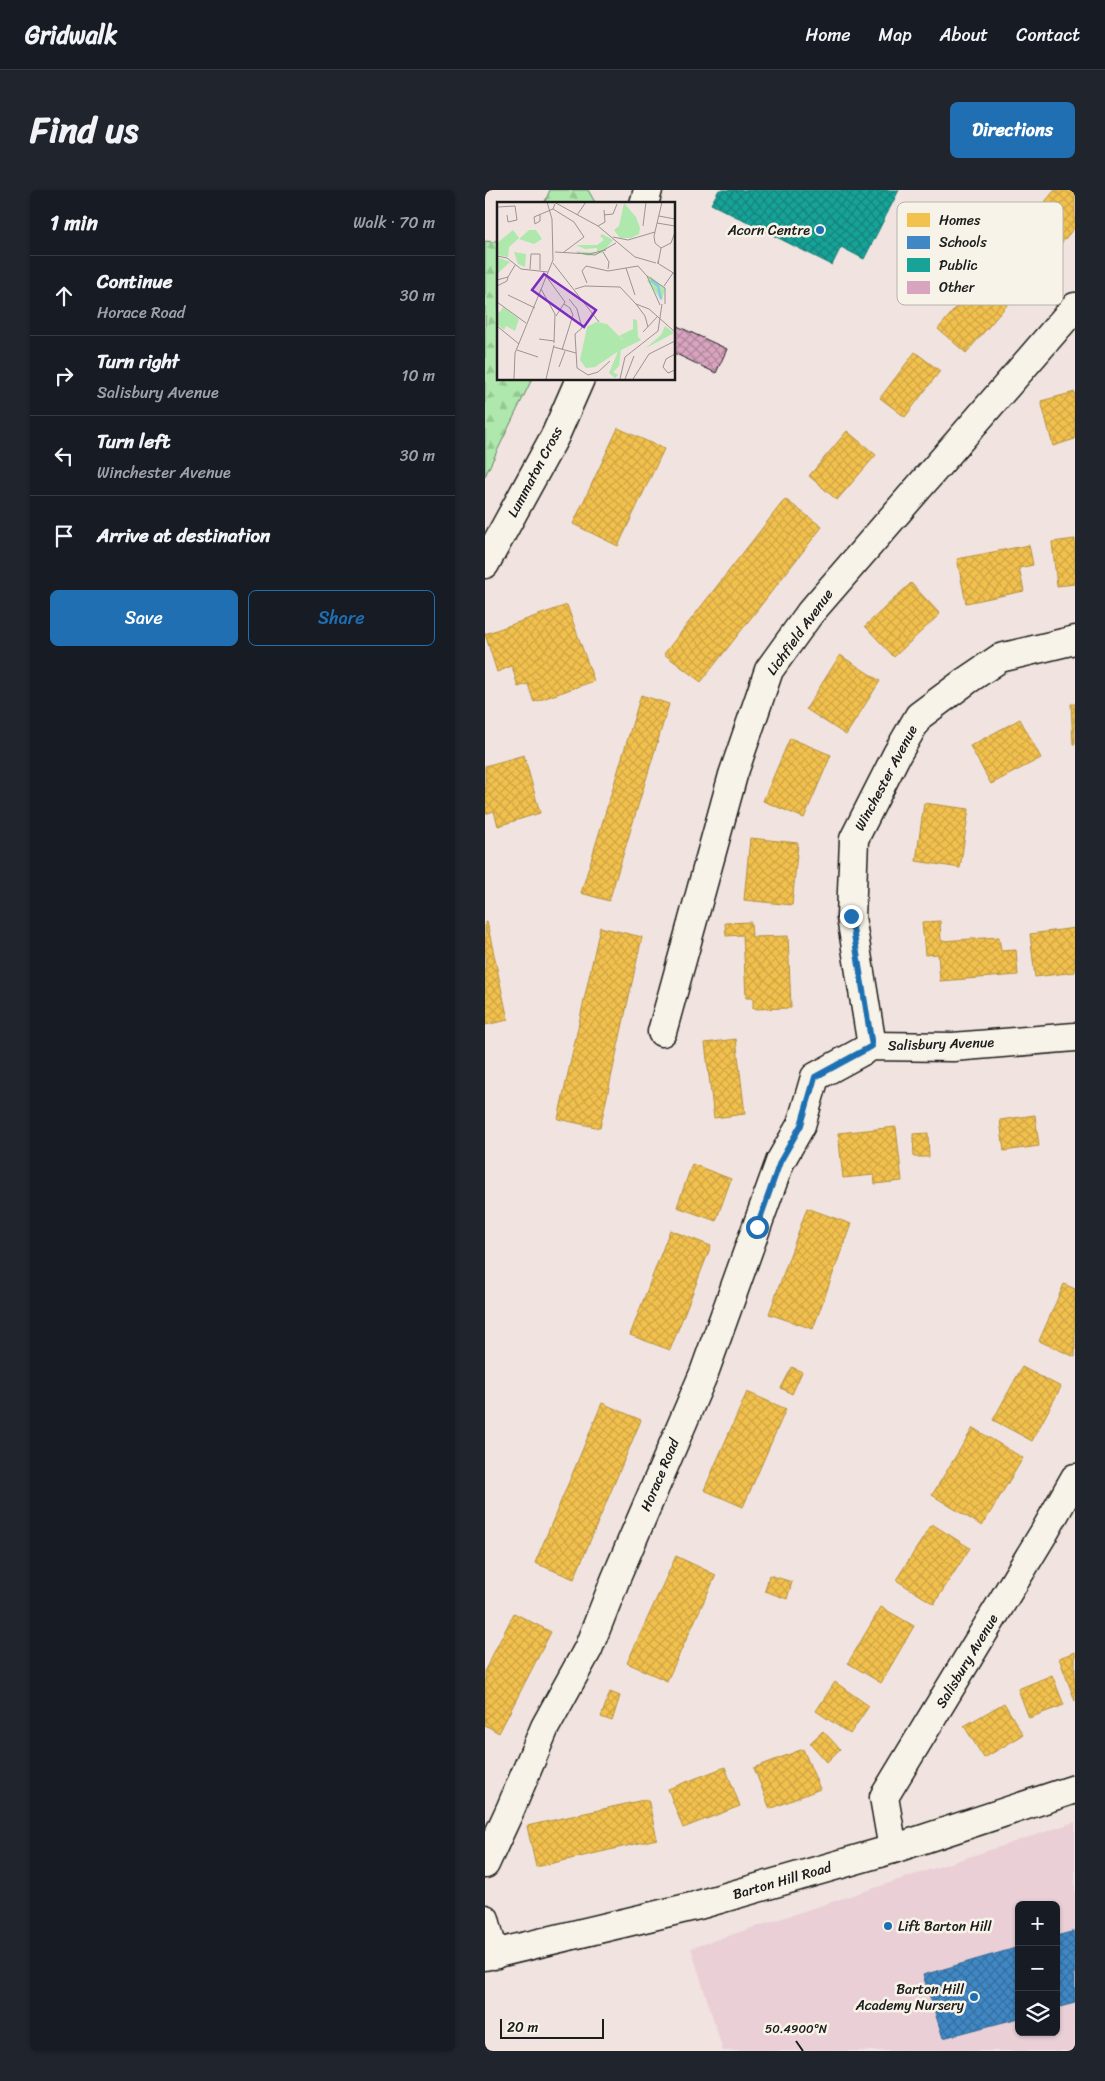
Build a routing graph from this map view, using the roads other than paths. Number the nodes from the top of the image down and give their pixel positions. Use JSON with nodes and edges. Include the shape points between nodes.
{"nodes":[{"id":1,"x":1075,"y":308,"type":"edge"},
{"id":2,"x":580,"y":380,"type":"edge"},
{"id":3,"x":485,"y":564,"type":"edge"},
{"id":4,"x":1075,"y":640,"type":"edge"},
{"id":5,"x":662,"y":1032,"type":"dead end"},
{"id":6,"x":1075,"y":1037,"type":"edge"},
{"id":7,"x":872,"y":1046,"type":"junction"},
{"id":8,"x":815,"y":1077,"type":"joint"},
{"id":9,"x":1075,"y":1478,"type":"edge"},
{"id":10,"x":1075,"y":1789,"type":"edge"},
{"id":11,"x":893,"y":1849,"type":"junction"},
{"id":12,"x":485,"y":1864,"type":"edge"},
{"id":13,"x":485,"y":1919,"type":"edge"},
{"id":14,"x":489,"y":1955,"type":"edge"}],
"edges":[{"from":1,"to":5,"type":"street","name":"Lichfield Avenue","via":[[810,613],[769,670],[733,775]]},
{"from":2,"to":3,"type":"street","name":"Lummaton Cross","via":[[555,436]]},
{"from":4,"to":7,"type":"street","name":"Winchester Avenue","via":[[1001,658],[919,716],[854,839],[851,916]]},
{"from":6,"to":7,"type":"street","name":"Salisbury Avenue","via":[[953,1046]]},
{"from":7,"to":8,"type":"street","name":"Salisbury Avenue"},
{"from":8,"to":12,"type":"street","name":"Horace Road","via":[[801,1125],[780,1162],[703,1373],[588,1649],[545,1726]]},
{"from":9,"to":11,"type":"street","name":"Salisbury Avenue","via":[[883,1797]]},
{"from":10,"to":11,"type":"street","name":"Barton Hill Road"},
{"from":11,"to":14,"type":"street","name":"Barton Hill Road","via":[[695,1906]]},
{"from":13,"to":14,"type":"street"}]}
